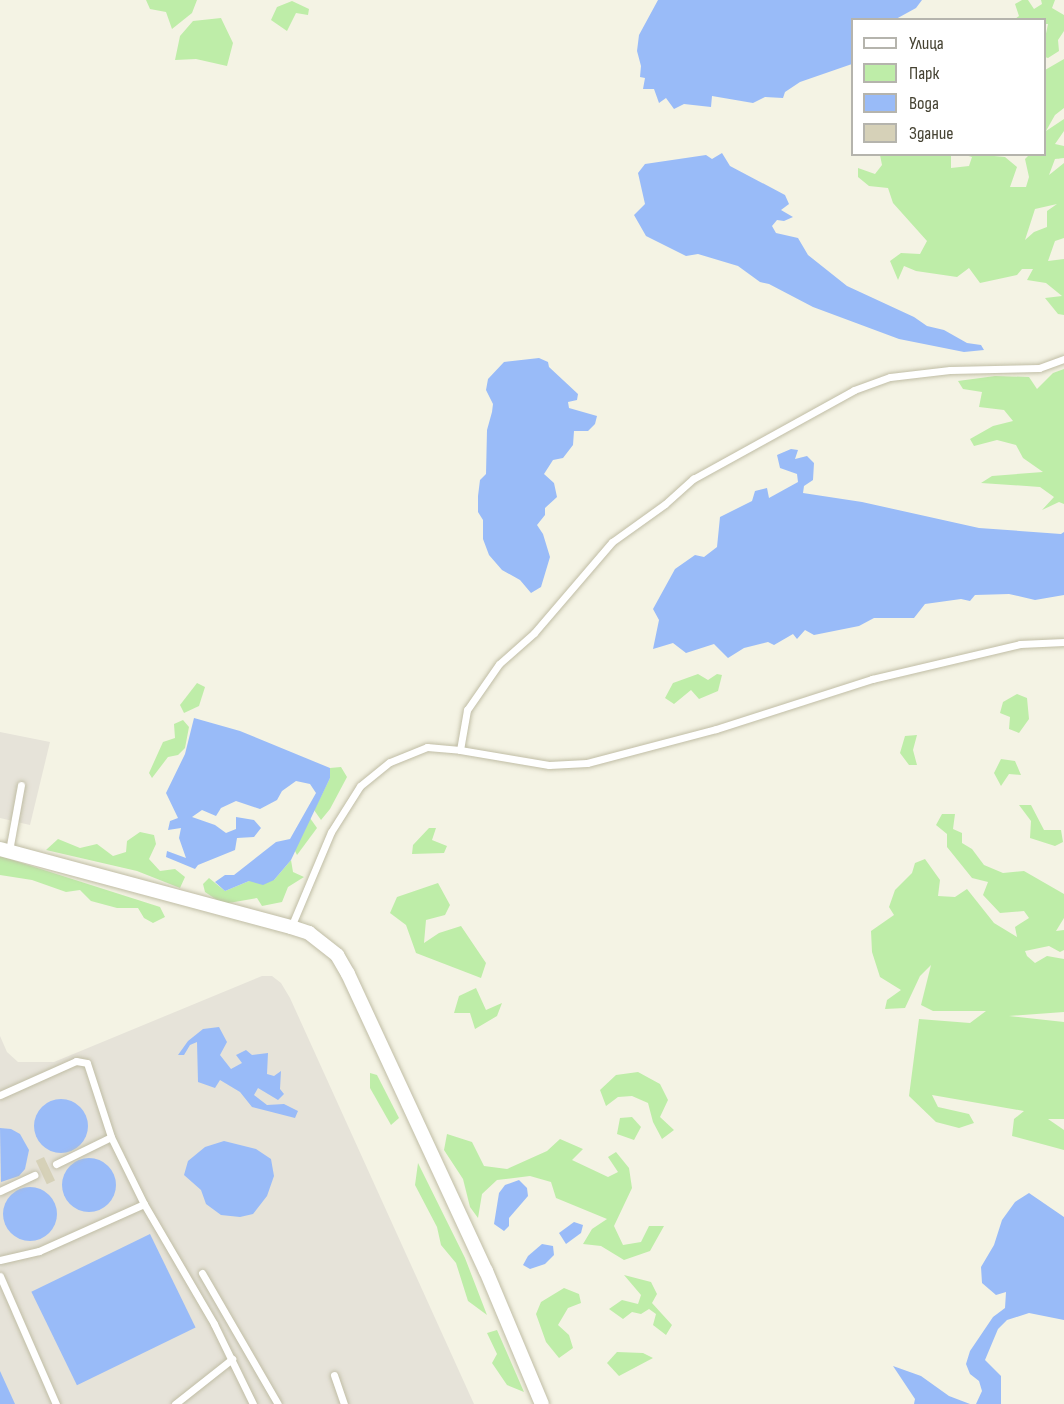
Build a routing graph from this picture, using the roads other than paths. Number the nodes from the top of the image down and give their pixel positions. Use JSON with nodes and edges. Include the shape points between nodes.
{"nodes":[{"id":1,"x":1064,"y":359,"type":"edge"},
{"id":2,"x":1064,"y":642,"type":"edge"},
{"id":3,"x":460,"y":750,"type":"junction"},
{"id":4,"x":21,"y":784,"type":"dead end"},
{"id":5,"x":5,"y":850,"type":"edge"},
{"id":6,"x":291,"y":927,"type":"junction"},
{"id":7,"x":0,"y":1095,"type":"edge"},
{"id":8,"x":111,"y":1137,"type":"junction"},
{"id":9,"x":56,"y":1164,"type":"dead end"},
{"id":10,"x":35,"y":1175,"type":"dead end"},
{"id":11,"x":0,"y":1191,"type":"edge"},
{"id":12,"x":144,"y":1204,"type":"junction"},
{"id":13,"x":0,"y":1260,"type":"edge"},
{"id":14,"x":202,"y":1273,"type":"dead end"},
{"id":15,"x":0,"y":1276,"type":"edge"},
{"id":16,"x":232,"y":1359,"type":"junction"},
{"id":17,"x":334,"y":1376,"type":"dead end"},
{"id":18,"x":56,"y":1404,"type":"edge"},
{"id":19,"x":175,"y":1404,"type":"edge"},
{"id":20,"x":253,"y":1404,"type":"edge"},
{"id":21,"x":278,"y":1404,"type":"edge"},
{"id":22,"x":344,"y":1404,"type":"edge"},
{"id":23,"x":543,"y":1404,"type":"edge"}],
"edges":[{"from":1,"to":3,"type":"lane","via":[[1039,368],[950,370],[890,377],[854,390],[693,479],[612,542],[534,633],[499,664],[467,710]]},
{"from":2,"to":3,"type":"lane","via":[[1020,644],[872,678],[717,729],[587,764],[549,765]]},
{"from":3,"to":6,"type":"lane","via":[[427,747],[390,762],[360,786],[331,832]]},
{"from":4,"to":5,"type":"lane"},
{"from":5,"to":6,"type":"street"},
{"from":6,"to":23,"type":"street","via":[[325,944],[348,974],[486,1271]]},
{"from":7,"to":8,"type":"lane","via":[[76,1060],[87,1063]]},
{"from":8,"to":9,"type":"lane"},
{"from":8,"to":12,"type":"lane"},
{"from":10,"to":11,"type":"lane"},
{"from":12,"to":13,"type":"lane","via":[[39,1251]]},
{"from":12,"to":16,"type":"lane"},
{"from":14,"to":21,"type":"lane"},
{"from":15,"to":18,"type":"lane"},
{"from":16,"to":19,"type":"lane"},
{"from":16,"to":20,"type":"lane"},
{"from":17,"to":22,"type":"lane"}]}
